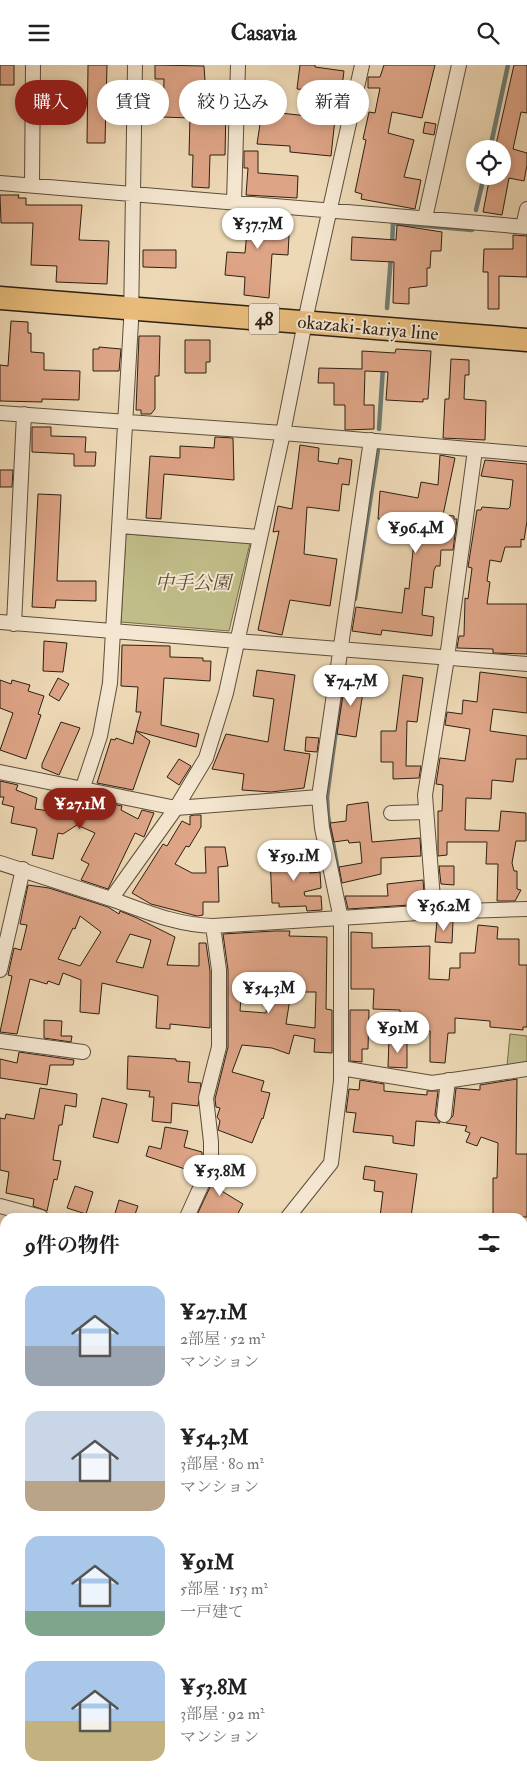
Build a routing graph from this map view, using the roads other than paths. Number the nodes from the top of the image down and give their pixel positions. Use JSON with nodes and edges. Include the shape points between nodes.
{"nodes":[{"id":1,"x":33,"y":65,"type":"edge"},
{"id":2,"x":135,"y":65,"type":"edge"},
{"id":3,"x":238,"y":65,"type":"edge"},
{"id":4,"x":362,"y":65,"type":"edge"},
{"id":5,"x":459,"y":65,"type":"edge"},
{"id":6,"x":0,"y":183,"type":"edge"},
{"id":7,"x":32,"y":185,"type":"junction"},
{"id":8,"x":133,"y":194,"type":"junction"},
{"id":9,"x":234,"y":202,"type":"junction"},
{"id":10,"x":330,"y":209,"type":"junction"},
{"id":11,"x":527,"y":209,"type":"edge"},
{"id":12,"x":425,"y":218,"type":"junction"},
{"id":13,"x":525,"y":226,"type":"edge"},
{"id":14,"x":0,"y":298,"type":"edge"},
{"id":15,"x":131,"y":308,"type":"junction"},
{"id":16,"x":305,"y":323,"type":"junction"},
{"id":17,"x":527,"y":341,"type":"edge"},
{"id":18,"x":0,"y":413,"type":"edge"},
{"id":19,"x":24,"y":414,"type":"junction"},
{"id":20,"x":126,"y":421,"type":"junction"},
{"id":21,"x":283,"y":433,"type":"junction"},
{"id":22,"x":371,"y":440,"type":"junction"},
{"id":23,"x":475,"y":450,"type":"junction"},
{"id":24,"x":527,"y":454,"type":"edge"},
{"id":25,"x":120,"y":526,"type":"junction"},
{"id":26,"x":260,"y":537,"type":"junction"},
{"id":27,"x":0,"y":623,"type":"edge"},
{"id":28,"x":14,"y":624,"type":"junction"},
{"id":29,"x":113,"y":632,"type":"junction"},
{"id":30,"x":236,"y":643,"type":"junction"},
{"id":31,"x":340,"y":650,"type":"junction"},
{"id":32,"x":447,"y":658,"type":"junction"},
{"id":33,"x":527,"y":665,"type":"edge"},
{"id":34,"x":0,"y":772,"type":"edge"},
{"id":35,"x":83,"y":787,"type":"junction"},
{"id":36,"x":319,"y":797,"type":"junction"},
{"id":37,"x":176,"y":808,"type":"junction"},
{"id":38,"x":426,"y":812,"type":"junction"},
{"id":39,"x":392,"y":813,"type":"dead end"},
{"id":40,"x":0,"y":863,"type":"edge"},
{"id":41,"x":23,"y":869,"type":"junction"},
{"id":42,"x":111,"y":899,"type":"junction"},
{"id":43,"x":526,"y":905,"type":"edge"},
{"id":44,"x":434,"y":912,"type":"junction"},
{"id":45,"x":341,"y":919,"type":"junction"},
{"id":46,"x":213,"y":926,"type":"junction"},
{"id":47,"x":0,"y":971,"type":"edge"},
{"id":48,"x":0,"y":1041,"type":"edge"},
{"id":49,"x":83,"y":1052,"type":"dead end"},
{"id":50,"x":341,"y":1068,"type":"junction"},
{"id":51,"x":527,"y":1069,"type":"edge"},
{"id":52,"x":448,"y":1080,"type":"junction"},
{"id":53,"x":444,"y":1115,"type":"dead end"},
{"id":54,"x":0,"y":1206,"type":"edge"},
{"id":55,"x":26,"y":1213,"type":"edge"},
{"id":56,"x":189,"y":1213,"type":"edge"},
{"id":57,"x":291,"y":1213,"type":"edge"}],
"edges":[{"from":1,"to":7,"type":"street"},
{"from":2,"to":8,"type":"street"},
{"from":3,"to":9,"type":"street"},
{"from":4,"to":10,"type":"street"},
{"from":5,"to":12,"type":"street"},
{"from":6,"to":7,"type":"street"},
{"from":7,"to":8,"type":"street"},
{"from":8,"to":9,"type":"street"},
{"from":8,"to":15,"type":"street"},
{"from":9,"to":10,"type":"street"},
{"from":10,"to":12,"type":"street"},
{"from":10,"to":16,"type":"street"},
{"from":11,"to":13,"type":"street"},
{"from":12,"to":13,"type":"street"},
{"from":14,"to":15,"type":"main road","name":"okazaki-kariya line","number":"48"},
{"from":15,"to":16,"type":"main road","name":"okazaki-kariya line","number":"48"},
{"from":15,"to":20,"type":"street"},
{"from":16,"to":17,"type":"main road","name":"okazaki-kariya line","number":"48"},
{"from":16,"to":21,"type":"street"},
{"from":18,"to":19,"type":"street"},
{"from":19,"to":20,"type":"street"},
{"from":19,"to":28,"type":"street"},
{"from":20,"to":21,"type":"street"},
{"from":20,"to":25,"type":"street"},
{"from":21,"to":22,"type":"street"},
{"from":21,"to":26,"type":"street"},
{"from":22,"to":23,"type":"street"},
{"from":22,"to":31,"type":"street"},
{"from":23,"to":24,"type":"street"},
{"from":23,"to":32,"type":"street"},
{"from":25,"to":26,"type":"street"},
{"from":25,"to":29,"type":"street"},
{"from":26,"to":30,"type":"street"},
{"from":27,"to":28,"type":"street"},
{"from":28,"to":29,"type":"street"},
{"from":29,"to":30,"type":"street"},
{"from":29,"to":35,"type":"street","via":[[110,683],[100,736]]},
{"from":30,"to":31,"type":"street"},
{"from":30,"to":37,"type":"street","via":[[226,693],[206,758]]},
{"from":31,"to":32,"type":"street"},
{"from":31,"to":36,"type":"street"},
{"from":32,"to":33,"type":"street"},
{"from":32,"to":38,"type":"street","via":[[425,795]]},
{"from":34,"to":35,"type":"street"},
{"from":35,"to":37,"type":"street"},
{"from":36,"to":37,"type":"street"},
{"from":36,"to":45,"type":"street","via":[[322,828]]},
{"from":37,"to":42,"type":"street"},
{"from":38,"to":39,"type":"street"},
{"from":38,"to":44,"type":"street"},
{"from":40,"to":41,"type":"street"},
{"from":41,"to":42,"type":"street"},
{"from":41,"to":47,"type":"street"},
{"from":42,"to":46,"type":"street","via":[[172,922]]},
{"from":43,"to":44,"type":"street"},
{"from":44,"to":45,"type":"street"},
{"from":45,"to":46,"type":"street"},
{"from":45,"to":50,"type":"street"},
{"from":46,"to":56,"type":"street","via":[[218,970],[218,1047],[206,1098],[211,1164]]},
{"from":48,"to":49,"type":"street"},
{"from":50,"to":52,"type":"street","via":[[405,1080],[432,1083]]},
{"from":50,"to":57,"type":"street","via":[[332,1163]]},
{"from":51,"to":52,"type":"street"},
{"from":52,"to":53,"type":"street"},
{"from":54,"to":55,"type":"street"}]}
